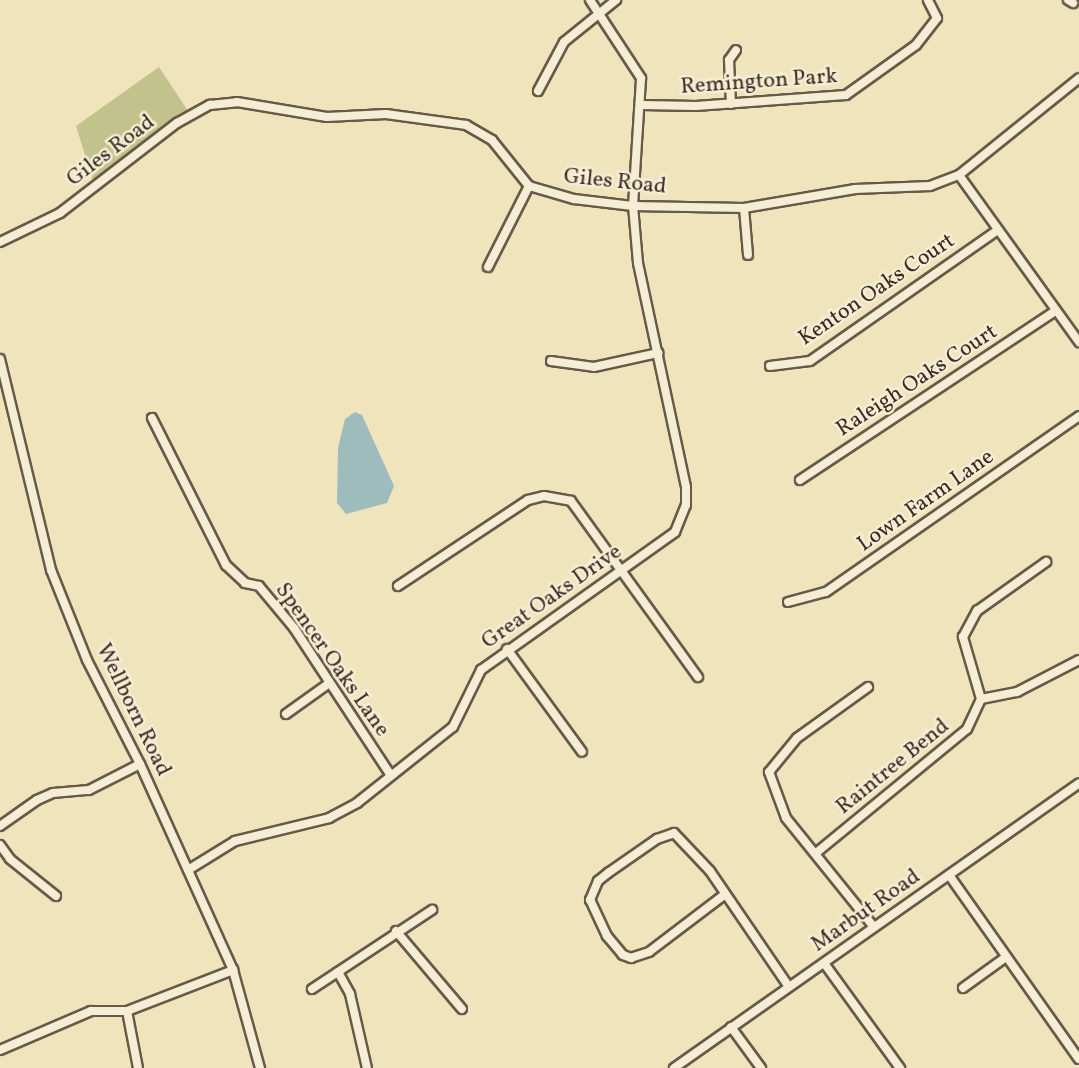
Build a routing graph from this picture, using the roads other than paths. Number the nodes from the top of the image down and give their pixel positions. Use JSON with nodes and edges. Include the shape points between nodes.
{"nodes":[{"id":1,"x":590,"y":0,"type":"edge"},
{"id":2,"x":616,"y":0,"type":"edge"},
{"id":3,"x":928,"y":0,"type":"edge"},
{"id":4,"x":599,"y":13,"type":"junction"},
{"id":5,"x":736,"y":50,"type":"dead end"},
{"id":6,"x":1079,"y":78,"type":"edge"},
{"id":7,"x":538,"y":91,"type":"dead end"},
{"id":8,"x":731,"y":104,"type":"junction"},
{"id":9,"x":642,"y":105,"type":"junction"},
{"id":10,"x":959,"y":175,"type":"junction"},
{"id":11,"x":529,"y":186,"type":"junction"},
{"id":12,"x":633,"y":206,"type":"junction"},
{"id":13,"x":744,"y":208,"type":"junction"},
{"id":14,"x":998,"y":230,"type":"junction"},
{"id":15,"x":0,"y":242,"type":"edge"},
{"id":16,"x":748,"y":255,"type":"dead end"},
{"id":17,"x":488,"y":267,"type":"dead end"},
{"id":18,"x":1054,"y":312,"type":"junction"},
{"id":19,"x":1079,"y":342,"type":"edge"},
{"id":20,"x":658,"y":353,"type":"junction"},
{"id":21,"x":0,"y":359,"type":"edge"},
{"id":22,"x":551,"y":360,"type":"dead end"},
{"id":23,"x":770,"y":366,"type":"dead end"},
{"id":24,"x":1079,"y":416,"type":"edge"},
{"id":25,"x":152,"y":418,"type":"dead end"},
{"id":26,"x":800,"y":480,"type":"dead end"},
{"id":27,"x":1046,"y":562,"type":"dead end"},
{"id":28,"x":623,"y":568,"type":"junction"},
{"id":29,"x":398,"y":586,"type":"dead end"},
{"id":30,"x":788,"y":602,"type":"dead end"},
{"id":31,"x":507,"y":649,"type":"junction"},
{"id":32,"x":1079,"y":660,"type":"edge"},
{"id":33,"x":698,"y":676,"type":"dead end"},
{"id":34,"x":328,"y":684,"type":"junction"},
{"id":35,"x":868,"y":687,"type":"dead end"},
{"id":36,"x":981,"y":699,"type":"junction"},
{"id":37,"x":286,"y":714,"type":"dead end"},
{"id":38,"x":582,"y":752,"type":"dead end"},
{"id":39,"x":140,"y":764,"type":"junction"},
{"id":40,"x":390,"y":774,"type":"junction"},
{"id":41,"x":1079,"y":783,"type":"edge"},
{"id":42,"x":0,"y":826,"type":"edge"},
{"id":43,"x":0,"y":845,"type":"edge"},
{"id":44,"x":816,"y":853,"type":"junction"},
{"id":45,"x":188,"y":870,"type":"junction"},
{"id":46,"x":949,"y":874,"type":"junction"},
{"id":47,"x":56,"y":896,"type":"dead end"},
{"id":48,"x":724,"y":896,"type":"junction"},
{"id":49,"x":432,"y":910,"type":"dead end"},
{"id":50,"x":873,"y":926,"type":"junction"},
{"id":51,"x":396,"y":931,"type":"junction"},
{"id":52,"x":1006,"y":957,"type":"junction"},
{"id":53,"x":824,"y":963,"type":"junction"},
{"id":54,"x":233,"y":970,"type":"junction"},
{"id":55,"x":338,"y":972,"type":"junction"},
{"id":56,"x":789,"y":987,"type":"junction"},
{"id":57,"x":963,"y":988,"type":"dead end"},
{"id":58,"x":312,"y":989,"type":"dead end"},
{"id":59,"x":462,"y":1009,"type":"dead end"},
{"id":60,"x":127,"y":1011,"type":"junction"},
{"id":61,"x":731,"y":1027,"type":"junction"},
{"id":62,"x":0,"y":1050,"type":"edge"},
{"id":63,"x":1079,"y":1059,"type":"edge"},
{"id":64,"x":138,"y":1068,"type":"edge"},
{"id":65,"x":261,"y":1068,"type":"edge"},
{"id":66,"x":368,"y":1068,"type":"edge"},
{"id":67,"x":674,"y":1068,"type":"edge"},
{"id":68,"x":760,"y":1068,"type":"edge"},
{"id":69,"x":900,"y":1068,"type":"edge"}],
"edges":[{"from":1,"to":4,"type":"street","name":"Great Oaks Drive"},
{"from":2,"to":4,"type":"street"},
{"from":3,"to":8,"type":"street","name":"Remington Park","via":[[937,18],[916,45],[852,92]]},
{"from":4,"to":7,"type":"street","via":[[564,42]]},
{"from":4,"to":9,"type":"street","name":"Great Oaks Drive","via":[[639,69]]},
{"from":5,"to":8,"type":"street","via":[[729,60]]},
{"from":6,"to":10,"type":"street","name":"Giles Road"},
{"from":8,"to":9,"type":"street","name":"Remington Park"},
{"from":9,"to":12,"type":"street","name":"Great Oaks Drive"},
{"from":10,"to":13,"type":"street","name":"Giles Road","via":[[930,186],[855,189]]},
{"from":10,"to":14,"type":"street"},
{"from":11,"to":12,"type":"street","name":"Giles Road","via":[[574,199]]},
{"from":11,"to":15,"type":"street","name":"Giles Road","via":[[492,140],[466,125],[386,114],[327,117],[237,102],[194,112],[60,213]]},
{"from":11,"to":17,"type":"street"},
{"from":12,"to":13,"type":"street","name":"Giles Road"},
{"from":12,"to":20,"type":"street","name":"Great Oaks Drive","via":[[638,263]]},
{"from":13,"to":16,"type":"street"},
{"from":14,"to":18,"type":"street"},
{"from":14,"to":23,"type":"street","name":"Kenton Oaks Court","via":[[810,360]]},
{"from":18,"to":19,"type":"street"},
{"from":18,"to":26,"type":"street","name":"Raleigh Oaks Court"},
{"from":20,"to":22,"type":"street","via":[[594,368]]},
{"from":20,"to":28,"type":"street","name":"Great Oaks Drive","via":[[686,488],[686,505],[675,532]]},
{"from":21,"to":39,"type":"street","name":"Wellborn Road","via":[[40,541],[87,660]]},
{"from":24,"to":30,"type":"street","name":"Lown Farm Lane","via":[[826,592]]},
{"from":25,"to":34,"type":"street","name":"Spencer Oaks Lane","via":[[226,565],[245,583],[259,586],[294,628]]},
{"from":27,"to":36,"type":"street","via":[[977,611],[963,637]]},
{"from":28,"to":29,"type":"street","via":[[571,501],[544,496],[528,500]]},
{"from":28,"to":31,"type":"street","name":"Great Oaks Drive"},
{"from":28,"to":33,"type":"street"},
{"from":31,"to":38,"type":"street"},
{"from":31,"to":40,"type":"street","name":"Great Oaks Drive","via":[[482,670],[453,728]]},
{"from":32,"to":36,"type":"street","via":[[1017,692]]},
{"from":34,"to":37,"type":"street"},
{"from":34,"to":40,"type":"street","name":"Spencer Oaks Lane"},
{"from":35,"to":44,"type":"street","via":[[797,738],[769,772],[786,818]]},
{"from":36,"to":44,"type":"street","name":"Raintree Bend","via":[[967,729],[952,743]]},
{"from":39,"to":42,"type":"street","via":[[89,790],[45,796]]},
{"from":39,"to":45,"type":"street","name":"Wellborn Road"},
{"from":40,"to":45,"type":"street","name":"Great Oaks Drive","via":[[357,803],[329,818],[235,841]]},
{"from":41,"to":46,"type":"street","name":"Marbut Road"},
{"from":43,"to":47,"type":"street","via":[[10,859]]},
{"from":44,"to":50,"type":"street"},
{"from":45,"to":54,"type":"street","name":"Wellborn Road"},
{"from":46,"to":50,"type":"street","name":"Marbut Road"},
{"from":46,"to":52,"type":"street"},
{"from":48,"to":48,"type":"street","via":[[688,844],[674,833],[657,839],[608,873],[598,881],[590,900],[607,936],[623,955],[632,958],[649,952]]},
{"from":48,"to":56,"type":"street"},
{"from":49,"to":51,"type":"street"},
{"from":50,"to":53,"type":"street","name":"Marbut Road"},
{"from":51,"to":55,"type":"street"},
{"from":51,"to":59,"type":"street"},
{"from":52,"to":57,"type":"street"},
{"from":52,"to":63,"type":"street"},
{"from":53,"to":56,"type":"street","name":"Marbut Road"},
{"from":53,"to":69,"type":"street"},
{"from":54,"to":60,"type":"street"},
{"from":54,"to":65,"type":"street","name":"Wellborn Road"},
{"from":55,"to":58,"type":"street"},
{"from":55,"to":66,"type":"street","via":[[350,994]]},
{"from":56,"to":61,"type":"street","name":"Marbut Road"},
{"from":60,"to":62,"type":"street","via":[[91,1011]]},
{"from":60,"to":64,"type":"street"},
{"from":61,"to":67,"type":"street","name":"Marbut Road"},
{"from":61,"to":68,"type":"street"}]}
